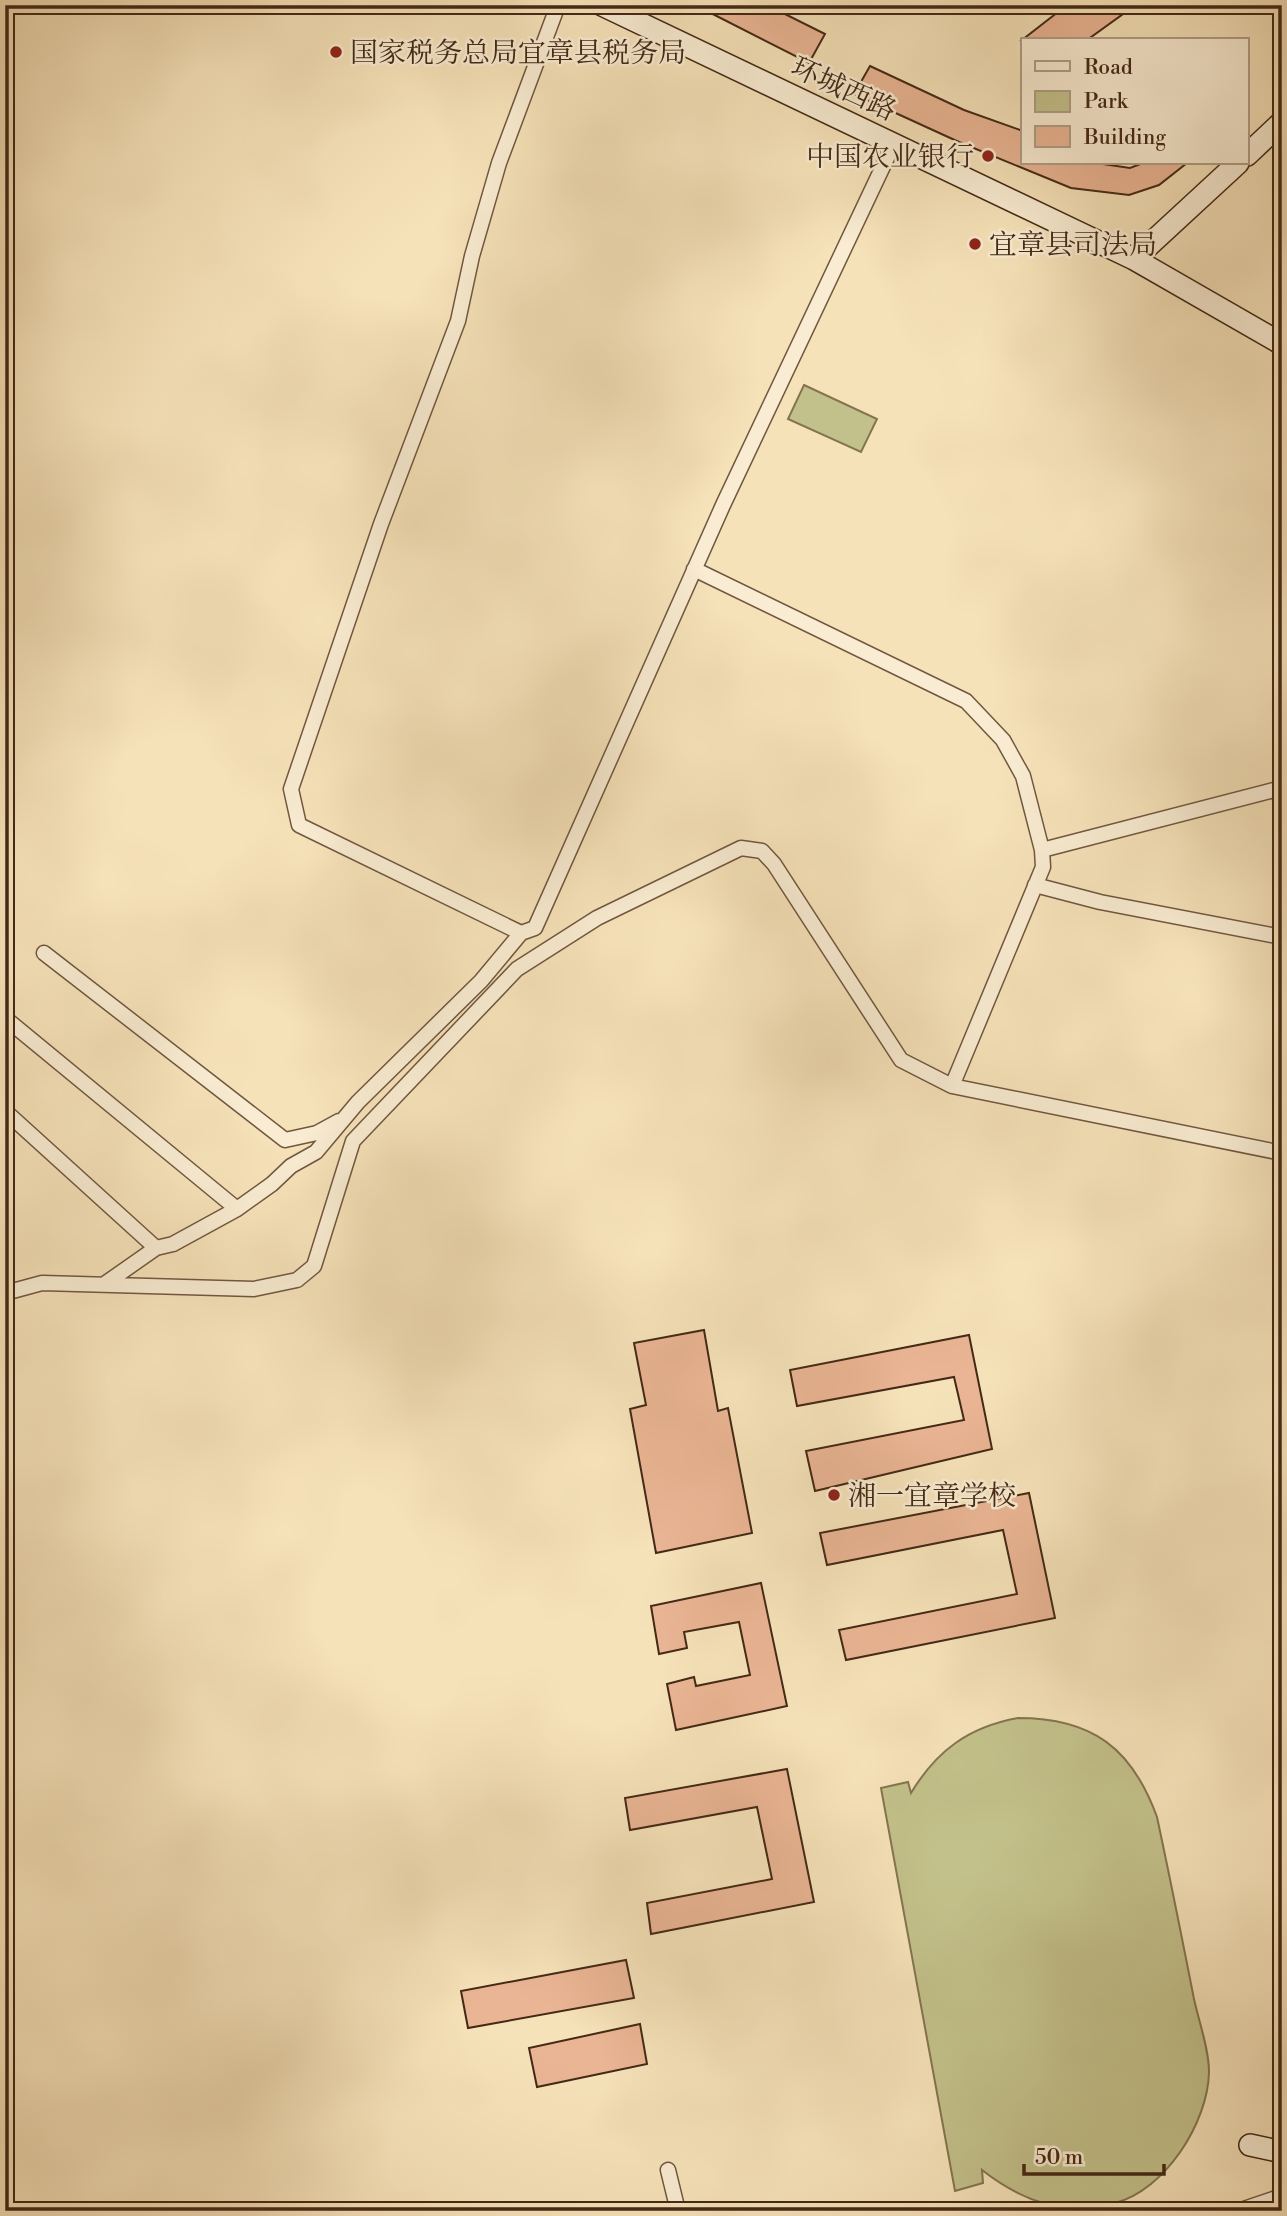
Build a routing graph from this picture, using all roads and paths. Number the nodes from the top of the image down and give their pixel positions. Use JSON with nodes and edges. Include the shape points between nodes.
{"nodes":[{"id":1,"x":558,"y":5,"type":"edge"},
{"id":2,"x":602,"y":5,"type":"edge"},
{"id":3,"x":1282,"y":122,"type":"edge"},
{"id":4,"x":894,"y":143,"type":"junction"},
{"id":5,"x":1248,"y":154,"type":"edge"},
{"id":6,"x":1237,"y":164,"type":"edge"},
{"id":7,"x":1134,"y":259,"type":"junction"},
{"id":8,"x":1282,"y":344,"type":"edge"},
{"id":9,"x":694,"y":569,"type":"junction"},
{"id":10,"x":1282,"y":788,"type":"edge"},
{"id":11,"x":1042,"y":850,"type":"junction"},
{"id":12,"x":1035,"y":885,"type":"junction"},
{"id":13,"x":522,"y":933,"type":"junction"},
{"id":14,"x":1282,"y":937,"type":"edge"},
{"id":15,"x":44,"y":953,"type":"dead end"},
{"id":16,"x":5,"y":1018,"type":"edge"},
{"id":17,"x":952,"y":1086,"type":"junction"},
{"id":18,"x":5,"y":1111,"type":"edge"},
{"id":19,"x":347,"y":1116,"type":"junction"},
{"id":20,"x":1282,"y":1153,"type":"edge"},
{"id":21,"x":237,"y":1209,"type":"junction"},
{"id":22,"x":156,"y":1248,"type":"junction"},
{"id":23,"x":106,"y":1283,"type":"junction"},
{"id":24,"x":5,"y":1293,"type":"edge"},
{"id":25,"x":1250,"y":2145,"type":"dead end"},
{"id":26,"x":1282,"y":2152,"type":"edge"},
{"id":27,"x":668,"y":2170,"type":"dead end"},
{"id":28,"x":1275,"y":2202,"type":"edge"},
{"id":29,"x":678,"y":2211,"type":"edge"},
{"id":30,"x":1238,"y":2211,"type":"edge"}],
"edges":[{"from":1,"to":13,"type":"street","via":[[499,163],[471,256],[458,321],[381,524],[291,789],[299,825]]},
{"from":2,"to":4,"type":"main road","name":"环城西路"},
{"from":3,"to":5,"type":"main road"},
{"from":4,"to":7,"type":"main road","name":"环城西路"},
{"from":4,"to":9,"type":"street"},
{"from":6,"to":7,"type":"main road"},
{"from":7,"to":8,"type":"main road","name":"环城西路"},
{"from":9,"to":11,"type":"street","via":[[967,701],[1003,740],[1023,776]]},
{"from":9,"to":13,"type":"street","via":[[535,928]]},
{"from":10,"to":11,"type":"street"},
{"from":11,"to":12,"type":"street","via":[[1043,867]]},
{"from":12,"to":14,"type":"street"},
{"from":12,"to":17,"type":"street"},
{"from":13,"to":19,"type":"street","via":[[481,981]]},
{"from":15,"to":19,"type":"street","via":[[285,1140],[317,1133]]},
{"from":16,"to":21,"type":"street"},
{"from":17,"to":20,"type":"street"},
{"from":17,"to":23,"type":"street","via":[[901,1059],[774,864],[762,851],[741,848],[597,918],[517,969],[354,1141],[314,1266],[297,1280],[254,1289]]},
{"from":18,"to":22,"type":"street"},
{"from":19,"to":21,"type":"street","via":[[316,1152]]},
{"from":21,"to":22,"type":"street","via":[[173,1244]]},
{"from":22,"to":23,"type":"street"},
{"from":23,"to":24,"type":"street","via":[[42,1283]]},
{"from":25,"to":26,"type":"main road"},
{"from":27,"to":29,"type":"street"},
{"from":28,"to":30,"type":"street"}]}
